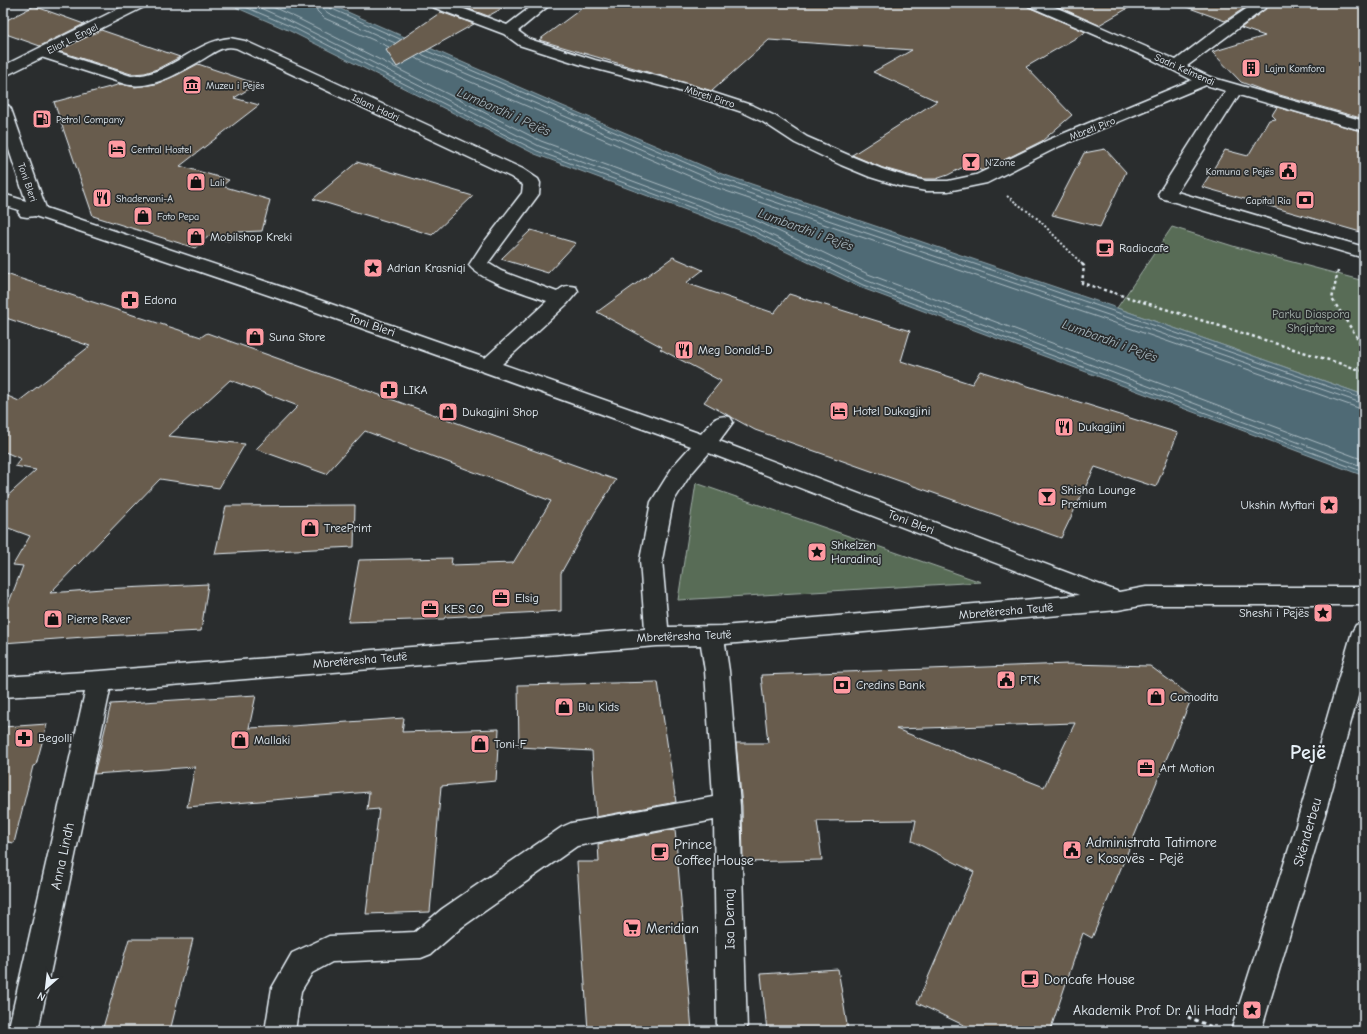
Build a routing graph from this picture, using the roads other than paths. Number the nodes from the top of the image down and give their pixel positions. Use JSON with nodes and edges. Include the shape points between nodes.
{"nodes":[{"id":1,"x":141,"y":3,"type":"edge"},
{"id":2,"x":435,"y":3,"type":"edge"},
{"id":3,"x":545,"y":3,"type":"edge"},
{"id":4,"x":1034,"y":3,"type":"edge"},
{"id":5,"x":1265,"y":3,"type":"edge"},
{"id":6,"x":509,"y":30,"type":"junction"},
{"id":7,"x":43,"y":53,"type":"junction"},
{"id":8,"x":1176,"y":67,"type":"junction"},
{"id":9,"x":3,"y":72,"type":"edge"},
{"id":10,"x":1205,"y":80,"type":"junction"},
{"id":11,"x":1234,"y":90,"type":"junction"},
{"id":12,"x":3,"y":109,"type":"edge"},
{"id":13,"x":1364,"y":126,"type":"edge"},
{"id":14,"x":981,"y":179,"type":"joint"},
{"id":15,"x":3,"y":199,"type":"edge"},
{"id":16,"x":38,"y":210,"type":"junction"},
{"id":17,"x":3,"y":215,"type":"edge"},
{"id":18,"x":1364,"y":253,"type":"edge"},
{"id":19,"x":488,"y":366,"type":"junction"},
{"id":20,"x":723,"y":422,"type":"dead end"},
{"id":21,"x":705,"y":443,"type":"junction"},
{"id":22,"x":1364,"y":596,"type":"edge"},
{"id":23,"x":1118,"y":601,"type":"junction"},
{"id":24,"x":1364,"y":632,"type":"edge"},
{"id":25,"x":712,"y":636,"type":"junction"},
{"id":26,"x":657,"y":637,"type":"junction"},
{"id":27,"x":100,"y":681,"type":"junction"},
{"id":28,"x":3,"y":687,"type":"edge"},
{"id":29,"x":727,"y":806,"type":"junction"},
{"id":30,"x":23,"y":1031,"type":"edge"},
{"id":31,"x":280,"y":1031,"type":"edge"},
{"id":32,"x":732,"y":1031,"type":"edge"},
{"id":33,"x":1246,"y":1031,"type":"edge"}],
"edges":[{"from":1,"to":7,"type":"street","name":"Eliot L. Engel"},
{"from":2,"to":6,"type":"street","name":"Mbreti Pirro"},
{"from":3,"to":6,"type":"street"},
{"from":4,"to":8,"type":"street","name":"Sadri Kelmendi"},
{"from":5,"to":8,"type":"street"},
{"from":6,"to":14,"type":"street","name":"Mbreti Pirro","via":[[524,42],[748,109],[801,140],[876,173],[926,186],[948,186]]},
{"from":7,"to":9,"type":"street","name":"Eliot L. Engel"},
{"from":7,"to":19,"type":"street","name":"Islam Hadri","via":[[130,81],[139,81],[164,75],[220,43],[240,44],[517,173],[532,183],[530,194],[478,265],[495,275],[565,295]]},
{"from":8,"to":10,"type":"street","name":"Sadri Kelmendi"},
{"from":10,"to":11,"type":"street","name":"Sadri Kelmendi"},
{"from":10,"to":14,"type":"street","name":"Mbreti Piro","via":[[1054,143]]},
{"from":11,"to":13,"type":"street","name":"Sadri Kelmendi"},
{"from":11,"to":18,"type":"street","via":[[1167,194]]},
{"from":12,"to":16,"type":"street","name":"Toni Bleri"},
{"from":15,"to":16,"type":"street","name":"Toni Bleri"},
{"from":16,"to":17,"type":"street"},
{"from":16,"to":19,"type":"street","name":"Toni Bleri"},
{"from":19,"to":21,"type":"street","name":"Toni Bleri"},
{"from":20,"to":21,"type":"street"},
{"from":21,"to":23,"type":"street","name":"Toni Bleri"},
{"from":21,"to":26,"type":"street","via":[[682,470],[662,502],[651,560]]},
{"from":22,"to":23,"type":"street","name":"Mbretëresha Teutë","via":[[1146,596]]},
{"from":23,"to":25,"type":"street","name":"Mbretëresha Teutë"},
{"from":24,"to":33,"type":"street","name":"Skënderbeu","via":[[1305,839]]},
{"from":25,"to":26,"type":"street","name":"Mbretëresha Teutë"},
{"from":25,"to":29,"type":"street","name":"Isa Demaj"},
{"from":26,"to":27,"type":"street","name":"Mbretëresha Teutë"},
{"from":27,"to":28,"type":"street","name":"Mbretëresha Teutë"},
{"from":27,"to":30,"type":"street","name":"Anna Lindh"},
{"from":29,"to":31,"type":"street","via":[[571,835],[452,918],[421,945],[329,949],[302,963],[287,988]]},
{"from":29,"to":32,"type":"street","name":"Isa Demaj"}]}
